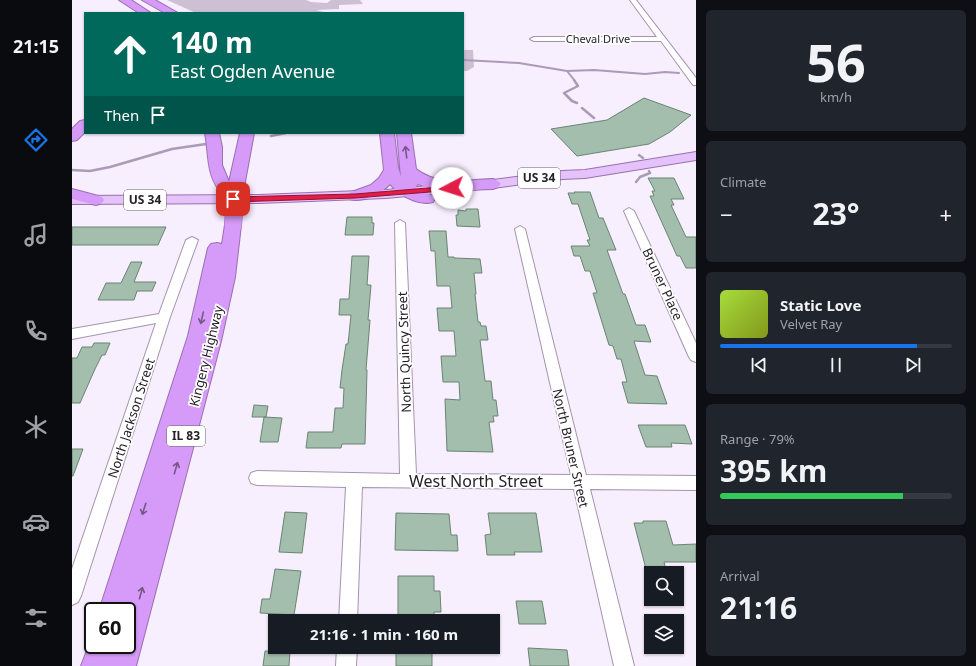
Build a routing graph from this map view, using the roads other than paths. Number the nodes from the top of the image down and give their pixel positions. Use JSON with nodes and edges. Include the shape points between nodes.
{"nodes":[{"id":1,"x":113,"y":0,"type":"edge"},
{"id":2,"x":124,"y":0,"type":"edge"},
{"id":3,"x":140,"y":0,"type":"edge"},
{"id":4,"x":147,"y":0,"type":"edge"},
{"id":5,"x":633,"y":0,"type":"edge"},
{"id":6,"x":129,"y":12,"type":"edge"},
{"id":7,"x":144,"y":12,"type":"edge"},
{"id":8,"x":158,"y":12,"type":"edge"},
{"id":9,"x":171,"y":12,"type":"edge"},
{"id":10,"x":534,"y":39,"type":"dead end"},
{"id":11,"x":662,"y":39,"type":"junction"},
{"id":12,"x":696,"y":83,"type":"edge"},
{"id":13,"x":72,"y":118,"type":"edge"},
{"id":14,"x":84,"y":118,"type":"edge"},
{"id":15,"x":212,"y":134,"type":"edge"},
{"id":16,"x":221,"y":134,"type":"edge"},
{"id":17,"x":237,"y":134,"type":"edge"},
{"id":18,"x":247,"y":134,"type":"edge"},
{"id":19,"x":387,"y":134,"type":"edge"},
{"id":20,"x":404,"y":134,"type":"edge"},
{"id":21,"x":72,"y":137,"type":"edge"},
{"id":22,"x":696,"y":156,"type":"edge"},
{"id":23,"x":390,"y":171,"type":"junction"},
{"id":24,"x":409,"y":171,"type":"junction"},
{"id":25,"x":585,"y":174,"type":"junction"},
{"id":26,"x":493,"y":184,"type":"junction"},
{"id":27,"x":230,"y":187,"type":"junction"},
{"id":28,"x":72,"y":194,"type":"edge"},
{"id":29,"x":355,"y":196,"type":"junction"},
{"id":30,"x":403,"y":197,"type":"junction"},
{"id":31,"x":427,"y":199,"type":"joint"},
{"id":32,"x":72,"y":200,"type":"edge"},
{"id":33,"x":96,"y":200,"type":"junction"},
{"id":34,"x":72,"y":210,"type":"edge"},
{"id":35,"x":629,"y":211,"type":"dead end"},
{"id":36,"x":400,"y":223,"type":"dead end"},
{"id":37,"x":227,"y":225,"type":"junction"},
{"id":38,"x":520,"y":229,"type":"dead end"},
{"id":39,"x":192,"y":240,"type":"dead end"},
{"id":40,"x":164,"y":317,"type":"junction"},
{"id":41,"x":72,"y":334,"type":"edge"},
{"id":42,"x":696,"y":357,"type":"edge"},
{"id":43,"x":257,"y":478,"type":"dead end"},
{"id":44,"x":354,"y":480,"type":"junction"},
{"id":45,"x":408,"y":481,"type":"junction"},
{"id":46,"x":579,"y":482,"type":"junction"},
{"id":47,"x":696,"y":483,"type":"edge"},
{"id":48,"x":77,"y":569,"type":"edge"},
{"id":49,"x":72,"y":596,"type":"edge"},
{"id":50,"x":116,"y":602,"type":"edge"},
{"id":51,"x":136,"y":612,"type":"edge"},
{"id":52,"x":348,"y":614,"type":"edge"},
{"id":53,"x":100,"y":654,"type":"edge"},
{"id":54,"x":124,"y":654,"type":"edge"},
{"id":55,"x":347,"y":654,"type":"edge"},
{"id":56,"x":96,"y":666,"type":"edge"},
{"id":57,"x":121,"y":666,"type":"edge"},
{"id":58,"x":346,"y":666,"type":"edge"},
{"id":59,"x":624,"y":666,"type":"edge"}],
"edges":[{"from":1,"to":6,"type":"highway"},
{"from":2,"to":7,"type":"highway"},
{"from":3,"to":8,"type":"highway"},
{"from":4,"to":9,"type":"highway"},
{"from":5,"to":11,"type":"street"},
{"from":10,"to":11,"type":"street","name":"Cheval Drive"},
{"from":11,"to":12,"type":"street"},
{"from":13,"to":14,"type":"highway"},
{"from":14,"to":21,"type":"highway"},
{"from":15,"to":27,"type":"highway","via":[[215,165]]},
{"from":16,"to":27,"type":"highway","name":"Kingery Highway","number":"IL 83"},
{"from":17,"to":27,"type":"highway","name":"Kingery Highway","number":"IL 83"},
{"from":18,"to":27,"type":"highway"},
{"from":19,"to":23,"type":"highway"},
{"from":24,"to":20,"type":"highway","one_way":true},
{"from":22,"to":25,"type":"main road","number":"US 34"},
{"from":23,"to":29,"type":"highway","via":[[386,181],[378,187]]},
{"from":23,"to":30,"type":"highway"},
{"from":24,"to":26,"type":"highway","via":[[430,183]]},
{"from":24,"to":30,"type":"highway","via":[[410,186]]},
{"from":25,"to":26,"type":"main road","number":"US 34"},
{"from":25,"to":31,"type":"main road","number":"US 34","via":[[576,179],[528,188]]},
{"from":26,"to":30,"type":"main road","number":"US 34"},
{"from":27,"to":37,"type":"highway","name":"Kingery Highway","number":"IL 83","bridge":true},
{"from":28,"to":33,"type":"highway"},
{"from":29,"to":30,"type":"main road","number":"US 34"},
{"from":29,"to":33,"type":"main road","number":"US 34"},
{"from":30,"to":31,"type":"highway"},
{"from":30,"to":34,"type":"main road","number":"US 34","via":[[255,209]]},
{"from":32,"to":33,"type":"main road","number":"US 34"},
{"from":35,"to":42,"type":"street","name":"Bruner Place"},
{"from":36,"to":45,"type":"street","name":"North Quincy Street"},
{"from":37,"to":50,"type":"highway","name":"Kingery Highway","number":"IL 83","one_way":true,"via":[[213,270],[198,336]]},
{"from":51,"to":37,"type":"highway","name":"Kingery Highway","number":"IL 83","one_way":true,"via":[[211,341],[226,277]]},
{"from":38,"to":46,"type":"street","name":"North Bruner Street"},
{"from":39,"to":40,"type":"street","name":"North Jackson Street"},
{"from":40,"to":41,"type":"street"},
{"from":40,"to":48,"type":"street","name":"North Jackson Street"},
{"from":43,"to":44,"type":"street","name":"West North Street"},
{"from":44,"to":45,"type":"street","name":"West North Street"},
{"from":44,"to":52,"type":"street"},
{"from":45,"to":46,"type":"street","name":"West North Street"},
{"from":46,"to":47,"type":"street","name":"West North Street"},
{"from":46,"to":59,"type":"street","name":"North Bruner Street"},
{"from":48,"to":49,"type":"street","name":"North Jackson Street"},
{"from":53,"to":56,"type":"highway"},
{"from":54,"to":57,"type":"highway","name":"Kingery Highway","number":"IL 83"},
{"from":55,"to":58,"type":"street"}]}
